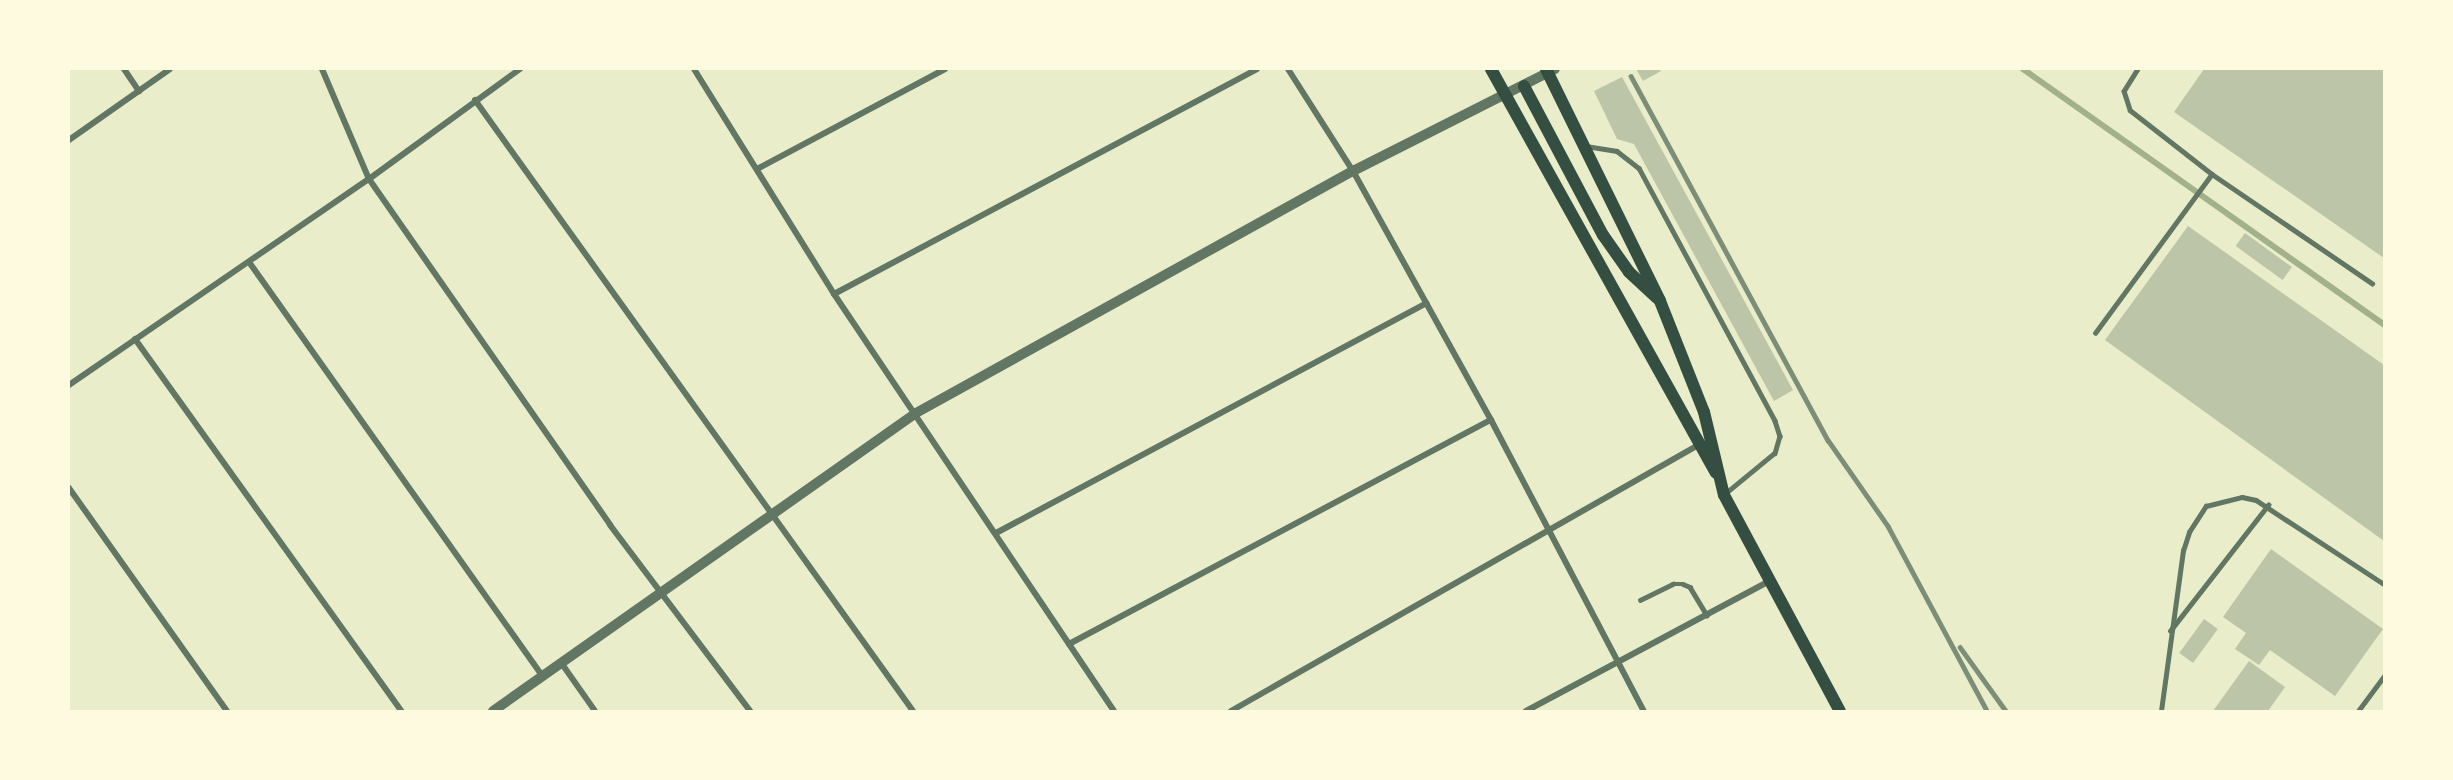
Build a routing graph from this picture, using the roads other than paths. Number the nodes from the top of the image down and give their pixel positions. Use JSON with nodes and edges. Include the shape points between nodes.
{"nodes":[{"id":1,"x":124,"y":69,"type":"edge"},
{"id":2,"x":170,"y":69,"type":"edge"},
{"id":3,"x":322,"y":69,"type":"edge"},
{"id":4,"x":520,"y":69,"type":"edge"},
{"id":5,"x":694,"y":69,"type":"edge"},
{"id":6,"x":945,"y":69,"type":"edge"},
{"id":7,"x":1257,"y":69,"type":"edge"},
{"id":8,"x":1288,"y":69,"type":"edge"},
{"id":9,"x":1491,"y":69,"type":"edge"},
{"id":10,"x":2138,"y":69,"type":"edge"},
{"id":11,"x":1550,"y":71,"type":"edge"},
{"id":12,"x":1524,"y":86,"type":"junction"},
{"id":13,"x":139,"y":91,"type":"junction"},
{"id":14,"x":1506,"y":94,"type":"junction"},
{"id":15,"x":476,"y":100,"type":"junction"},
{"id":16,"x":69,"y":140,"type":"edge"},
{"id":17,"x":1586,"y":146,"type":"junction"},
{"id":18,"x":757,"y":169,"type":"junction"},
{"id":19,"x":1353,"y":171,"type":"junction"},
{"id":20,"x":2212,"y":174,"type":"junction"},
{"id":21,"x":369,"y":179,"type":"junction"},
{"id":22,"x":249,"y":262,"type":"junction"},
{"id":23,"x":2372,"y":283,"type":"dead end"},
{"id":24,"x":834,"y":294,"type":"junction"},
{"id":25,"x":1660,"y":301,"type":"junction"},
{"id":26,"x":1426,"y":303,"type":"junction"},
{"id":27,"x":2095,"y":333,"type":"dead end"},
{"id":28,"x":135,"y":339,"type":"junction"},
{"id":29,"x":69,"y":384,"type":"edge"},
{"id":30,"x":916,"y":413,"type":"junction"},
{"id":31,"x":1491,"y":420,"type":"junction"},
{"id":32,"x":1712,"y":438,"type":"junction"},
{"id":33,"x":1697,"y":445,"type":"junction"},
{"id":34,"x":1718,"y":477,"type":"junction"},
{"id":35,"x":69,"y":488,"type":"edge"},
{"id":36,"x":1724,"y":495,"type":"junction"},
{"id":37,"x":2268,"y":505,"type":"junction"},
{"id":38,"x":774,"y":513,"type":"junction"},
{"id":39,"x":1550,"y":531,"type":"junction"},
{"id":40,"x":996,"y":533,"type":"junction"},
{"id":41,"x":1769,"y":581,"type":"junction"},
{"id":42,"x":2384,"y":584,"type":"edge"},
{"id":43,"x":662,"y":593,"type":"junction"},
{"id":44,"x":1640,"y":600,"type":"dead end"},
{"id":45,"x":1707,"y":615,"type":"junction"},
{"id":46,"x":2170,"y":631,"type":"junction"},
{"id":47,"x":1069,"y":644,"type":"junction"},
{"id":48,"x":562,"y":664,"type":"junction"},
{"id":49,"x":1618,"y":664,"type":"junction"},
{"id":50,"x":2384,"y":676,"type":"edge"},
{"id":51,"x":543,"y":677,"type":"junction"},
{"id":52,"x":228,"y":711,"type":"edge"},
{"id":53,"x":401,"y":711,"type":"edge"},
{"id":54,"x":493,"y":711,"type":"edge"},
{"id":55,"x":595,"y":711,"type":"edge"},
{"id":56,"x":750,"y":711,"type":"edge"},
{"id":57,"x":913,"y":711,"type":"edge"},
{"id":58,"x":1113,"y":711,"type":"edge"},
{"id":59,"x":1231,"y":711,"type":"edge"},
{"id":60,"x":1526,"y":711,"type":"edge"},
{"id":61,"x":1644,"y":711,"type":"edge"},
{"id":62,"x":1840,"y":711,"type":"edge"},
{"id":63,"x":2161,"y":711,"type":"edge"},
{"id":64,"x":2358,"y":711,"type":"edge"}],
"edges":[{"from":1,"to":13,"type":"street"},
{"from":2,"to":13,"type":"street"},
{"from":3,"to":21,"type":"street"},
{"from":4,"to":15,"type":"street"},
{"from":5,"to":18,"type":"street"},
{"from":6,"to":18,"type":"street"},
{"from":7,"to":24,"type":"street"},
{"from":8,"to":19,"type":"street"},
{"from":9,"to":14,"type":"main road"},
{"from":10,"to":20,"type":"lane","via":[[2126,86],[2125,104]]},
{"from":11,"to":12,"type":"street"},
{"from":11,"to":17,"type":"main road"},
{"from":12,"to":14,"type":"street"},
{"from":12,"to":25,"type":"main road","via":[[1603,235],[1629,272]]},
{"from":13,"to":16,"type":"street"},
{"from":14,"to":19,"type":"street"},
{"from":14,"to":33,"type":"main road"},
{"from":15,"to":21,"type":"street"},
{"from":15,"to":38,"type":"street"},
{"from":17,"to":25,"type":"main road"},
{"from":17,"to":36,"type":"lane","via":[[1617,151],[1639,168],[1775,421],[1780,436],[1775,453]]},
{"from":18,"to":24,"type":"street"},
{"from":19,"to":26,"type":"street"},
{"from":19,"to":30,"type":"street"},
{"from":20,"to":23,"type":"lane"},
{"from":20,"to":27,"type":"lane"},
{"from":21,"to":22,"type":"street"},
{"from":21,"to":43,"type":"street","via":[[603,515]]},
{"from":22,"to":28,"type":"street"},
{"from":22,"to":51,"type":"street"},
{"from":24,"to":30,"type":"street"},
{"from":25,"to":32,"type":"main road"},
{"from":26,"to":31,"type":"street"},
{"from":26,"to":40,"type":"street"},
{"from":28,"to":29,"type":"street"},
{"from":28,"to":53,"type":"street"},
{"from":30,"to":38,"type":"street"},
{"from":30,"to":40,"type":"street"},
{"from":31,"to":39,"type":"street"},
{"from":31,"to":47,"type":"street"},
{"from":32,"to":33,"type":"street"},
{"from":32,"to":34,"type":"main road"},
{"from":33,"to":34,"type":"main road"},
{"from":33,"to":39,"type":"street"},
{"from":34,"to":36,"type":"main road"},
{"from":35,"to":52,"type":"street"},
{"from":36,"to":41,"type":"main road"},
{"from":37,"to":42,"type":"lane"},
{"from":37,"to":46,"type":"lane"},
{"from":37,"to":46,"type":"lane","via":[[2242,497],[2206,506],[2189,532],[2183,551]]},
{"from":38,"to":43,"type":"street"},
{"from":38,"to":57,"type":"street"},
{"from":39,"to":49,"type":"street"},
{"from":39,"to":59,"type":"street"},
{"from":40,"to":47,"type":"street"},
{"from":41,"to":45,"type":"street"},
{"from":41,"to":62,"type":"main road"},
{"from":43,"to":48,"type":"street"},
{"from":43,"to":56,"type":"street"},
{"from":44,"to":45,"type":"lane","via":[[1672,584],[1683,584],[1690,587]]},
{"from":45,"to":49,"type":"street"},
{"from":46,"to":63,"type":"lane"},
{"from":47,"to":58,"type":"street"},
{"from":48,"to":51,"type":"street"},
{"from":48,"to":55,"type":"street"},
{"from":49,"to":60,"type":"street"},
{"from":49,"to":61,"type":"street"},
{"from":50,"to":64,"type":"lane"},
{"from":51,"to":54,"type":"street"}]}
